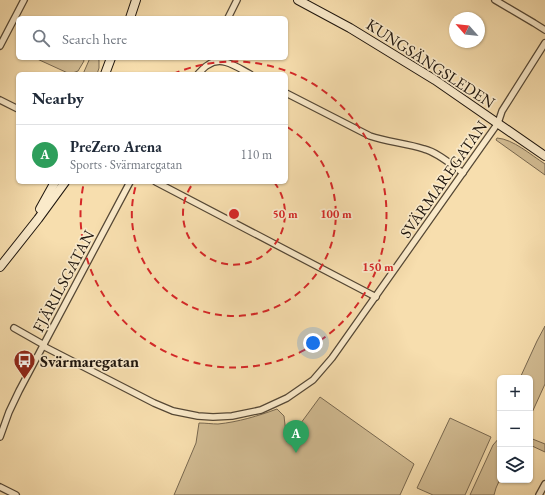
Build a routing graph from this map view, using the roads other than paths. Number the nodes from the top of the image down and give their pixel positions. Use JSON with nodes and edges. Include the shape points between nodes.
{"nodes":[{"id":1,"x":24,"y":0,"type":"edge"},
{"id":2,"x":130,"y":0,"type":"edge"},
{"id":3,"x":136,"y":0,"type":"edge"},
{"id":4,"x":237,"y":0,"type":"edge"},
{"id":5,"x":298,"y":0,"type":"edge"},
{"id":6,"x":495,"y":0,"type":"edge"},
{"id":7,"x":126,"y":16,"type":"edge"},
{"id":8,"x":131,"y":16,"type":"edge"},
{"id":9,"x":229,"y":16,"type":"edge"},
{"id":10,"x":545,"y":30,"type":"edge"},
{"id":11,"x":545,"y":43,"type":"edge"},
{"id":12,"x":0,"y":46,"type":"edge"},
{"id":13,"x":111,"y":60,"type":"edge"},
{"id":14,"x":115,"y":60,"type":"edge"},
{"id":15,"x":209,"y":60,"type":"edge"},
{"id":16,"x":208,"y":65,"type":"junction"},
{"id":17,"x":106,"y":72,"type":"edge"},
{"id":18,"x":112,"y":72,"type":"edge"},
{"id":19,"x":200,"y":72,"type":"edge"},
{"id":20,"x":246,"y":72,"type":"edge"},
{"id":21,"x":288,"y":94,"type":"edge"},
{"id":22,"x":0,"y":100,"type":"edge"},
{"id":23,"x":16,"y":108,"type":"edge"},
{"id":24,"x":498,"y":123,"type":"junction"},
{"id":25,"x":545,"y":156,"type":"edge"},
{"id":26,"x":463,"y":173,"type":"junction"},
{"id":27,"x":54,"y":184,"type":"edge"},
{"id":28,"x":64,"y":184,"type":"edge"},
{"id":29,"x":129,"y":184,"type":"edge"},
{"id":30,"x":160,"y":184,"type":"edge"},
{"id":31,"x":0,"y":259,"type":"edge"},
{"id":32,"x":0,"y":267,"type":"edge"},
{"id":33,"x":376,"y":297,"type":"junction"},
{"id":34,"x":14,"y":328,"type":"dead end"},
{"id":35,"x":44,"y":346,"type":"junction"},
{"id":36,"x":0,"y":437,"type":"edge"},
{"id":37,"x":545,"y":484,"type":"edge"},
{"id":38,"x":0,"y":487,"type":"edge"},
{"id":39,"x":16,"y":495,"type":"edge"},
{"id":40,"x":539,"y":495,"type":"edge"}],
"edges":[{"from":1,"to":12,"type":"street"},
{"from":2,"to":7,"type":"main road"},
{"from":3,"to":8,"type":"main road"},
{"from":4,"to":9,"type":"street"},
{"from":5,"to":24,"type":"main road","name":"KUNGSÄNGSLEDEN","via":[[390,52]]},
{"from":6,"to":10,"type":"street"},
{"from":11,"to":24,"type":"street","name":"SVÄRMAREGATAN","via":[[502,111]]},
{"from":13,"to":17,"type":"main road"},
{"from":14,"to":18,"type":"main road"},
{"from":15,"to":16,"type":"street"},
{"from":16,"to":19,"type":"street"},
{"from":16,"to":20,"type":"street","via":[[216,61],[227,62]]},
{"from":21,"to":26,"type":"street","via":[[370,136],[434,153]]},
{"from":22,"to":23,"type":"street"},
{"from":24,"to":25,"type":"main road","name":"KUNGSÄNGSLEDEN"},
{"from":24,"to":26,"type":"street","name":"SVÄRMAREGATAN"},
{"from":26,"to":33,"type":"street","name":"SVÄRMAREGATAN"},
{"from":27,"to":31,"type":"main road","via":[[22,235]]},
{"from":28,"to":32,"type":"main road"},
{"from":29,"to":35,"type":"street","name":"FJÄRILSGATAN"},
{"from":30,"to":33,"type":"street"},
{"from":33,"to":35,"type":"street","name":"SVÄRMAREGATAN","via":[[313,380],[287,398],[261,410],[232,416],[198,416],[173,411]]},
{"from":34,"to":35,"type":"street","name":"SVÄRMAREGATAN"},
{"from":35,"to":36,"type":"street","name":"FJÄRILSGATAN","via":[[9,412]]},
{"from":37,"to":40,"type":"street"},
{"from":38,"to":39,"type":"street"}]}
